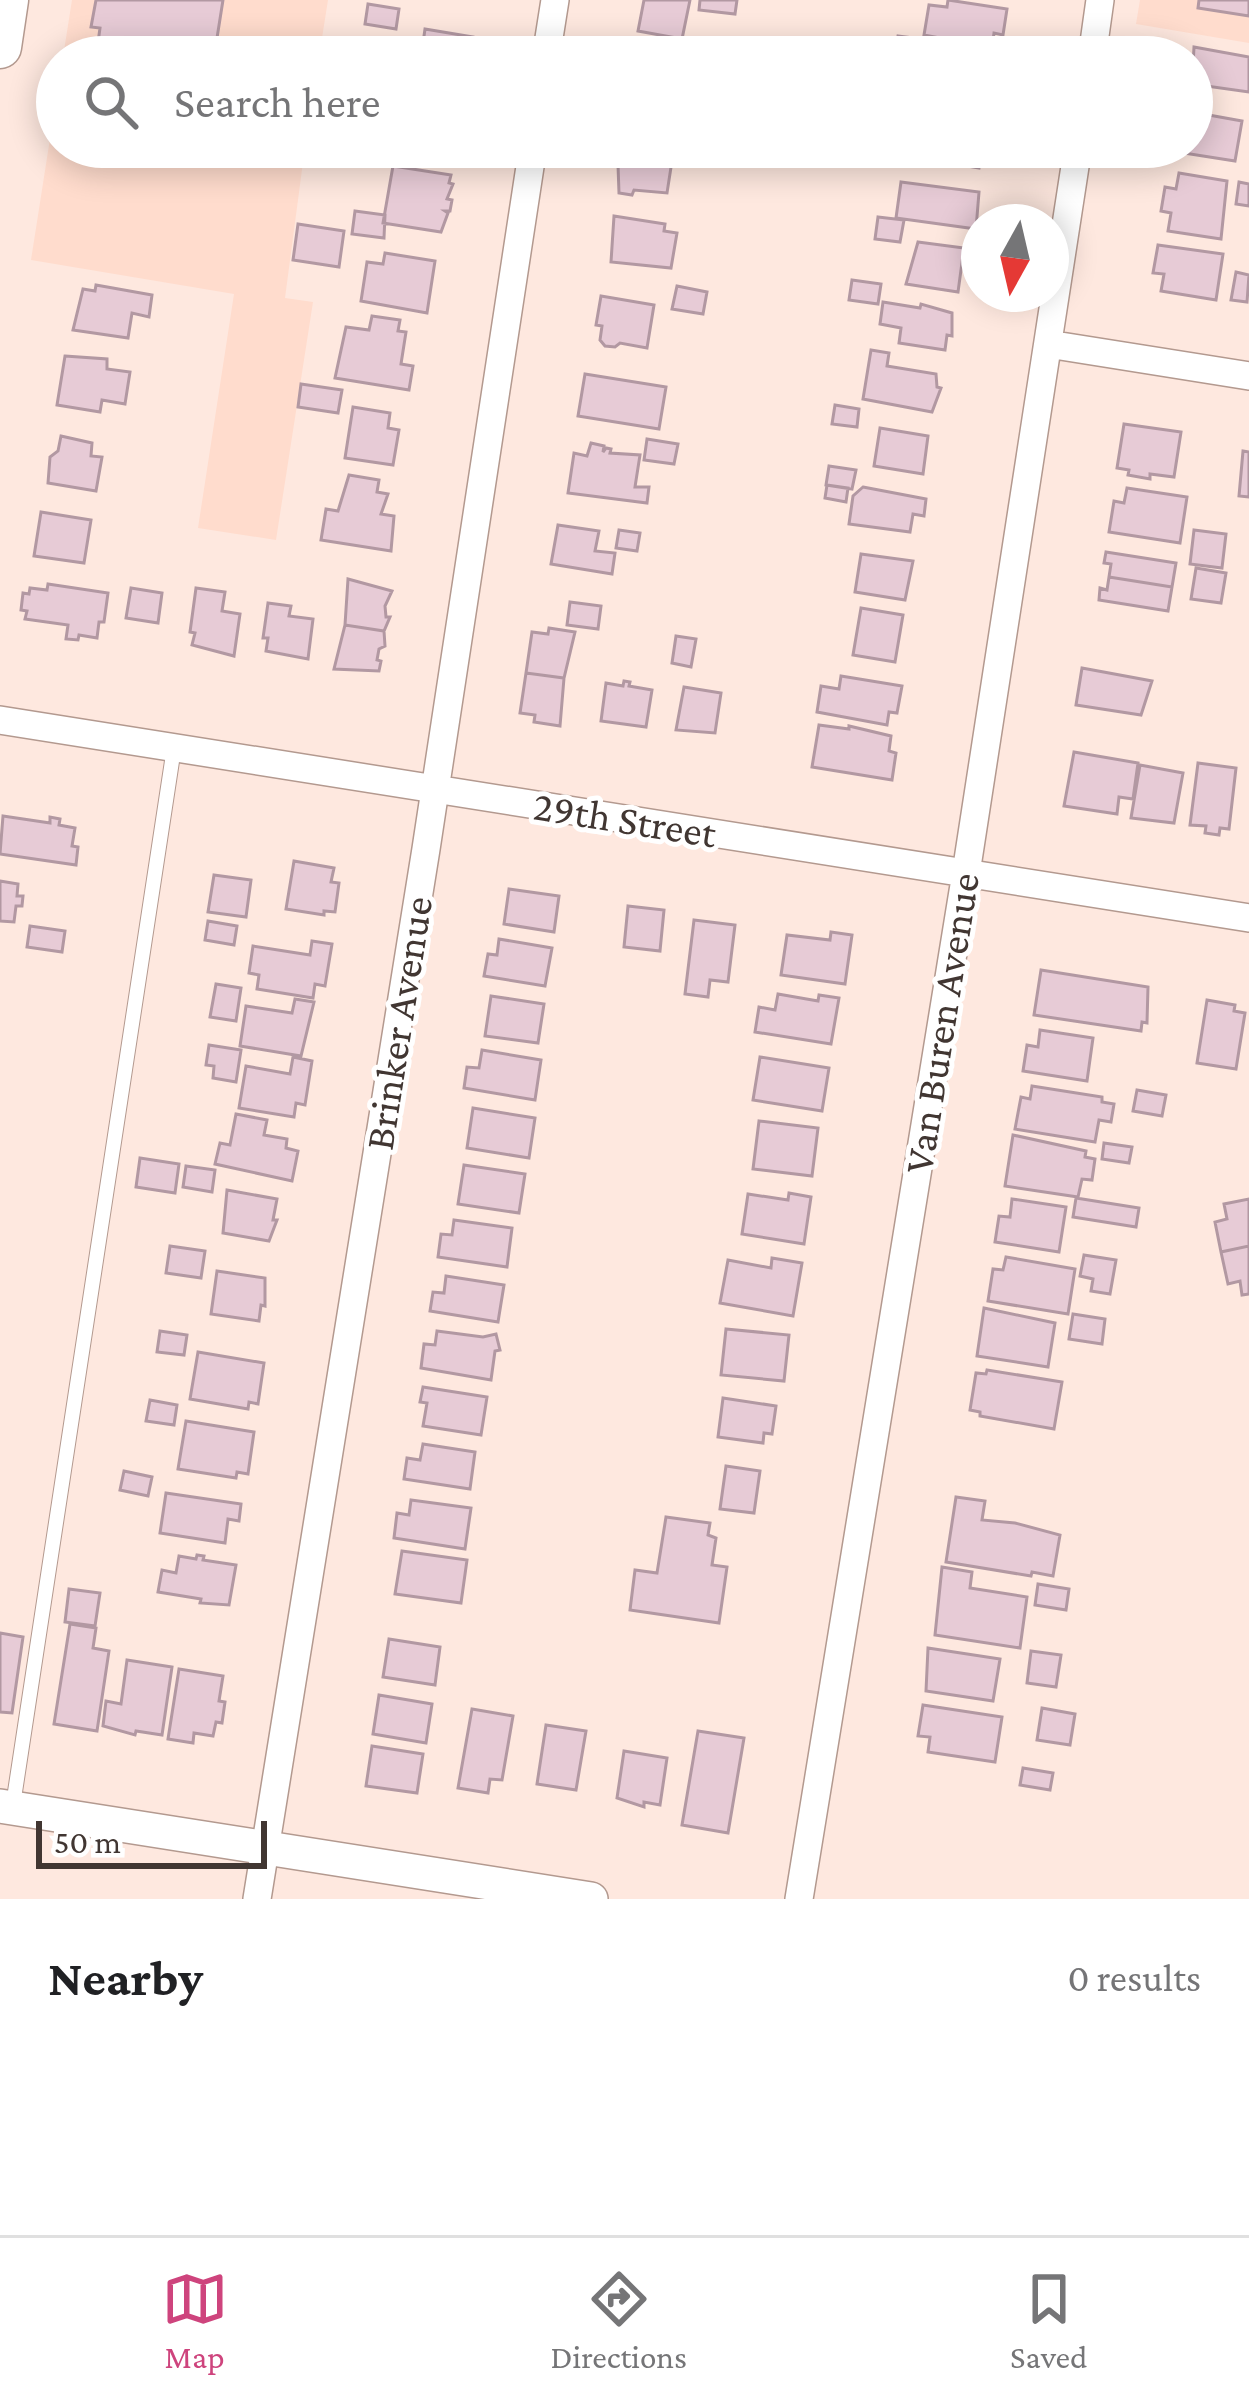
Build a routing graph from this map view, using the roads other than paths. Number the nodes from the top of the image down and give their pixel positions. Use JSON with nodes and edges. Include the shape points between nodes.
{"nodes":[{"id":1,"x":8,"y":0,"type":"edge"},
{"id":2,"x":555,"y":0,"type":"edge"},
{"id":3,"x":1100,"y":0,"type":"edge"},
{"id":4,"x":549,"y":36,"type":"edge"},
{"id":5,"x":1095,"y":36,"type":"edge"},
{"id":6,"x":0,"y":47,"type":"edge"},
{"id":7,"x":530,"y":168,"type":"edge"},
{"id":8,"x":1075,"y":168,"type":"edge"},
{"id":9,"x":1048,"y":344,"type":"junction"},
{"id":10,"x":1249,"y":376,"type":"edge"},
{"id":11,"x":0,"y":720,"type":"edge"},
{"id":12,"x":174,"y":748,"type":"junction"},
{"id":13,"x":434,"y":790,"type":"junction"},
{"id":14,"x":966,"y":873,"type":"junction"},
{"id":15,"x":1249,"y":918,"type":"edge"},
{"id":16,"x":6,"y":1807,"type":"edge"},
{"id":17,"x":266,"y":1848,"type":"junction"},
{"id":18,"x":257,"y":1899,"type":"edge"},
{"id":19,"x":591,"y":1899,"type":"edge"},
{"id":20,"x":799,"y":1899,"type":"edge"}],
"edges":[{"from":1,"to":6,"type":"main road"},
{"from":2,"to":4,"type":"street"},
{"from":3,"to":5,"type":"street"},
{"from":7,"to":13,"type":"street","name":"Brinker Avenue"},
{"from":8,"to":9,"type":"street","name":"Van Buren Avenue"},
{"from":9,"to":10,"type":"street"},
{"from":9,"to":14,"type":"street","name":"Van Buren Avenue"},
{"from":11,"to":12,"type":"street","name":"29th Street"},
{"from":12,"to":13,"type":"street","name":"29th Street"},
{"from":12,"to":16,"type":"lane"},
{"from":13,"to":14,"type":"street","name":"29th Street"},
{"from":13,"to":17,"type":"street","name":"Brinker Avenue"},
{"from":14,"to":15,"type":"street","name":"29th Street"},
{"from":14,"to":20,"type":"street","name":"Van Buren Avenue"},
{"from":16,"to":17,"type":"street"},
{"from":17,"to":18,"type":"street","name":"Brinker Avenue"},
{"from":17,"to":19,"type":"street"}]}
